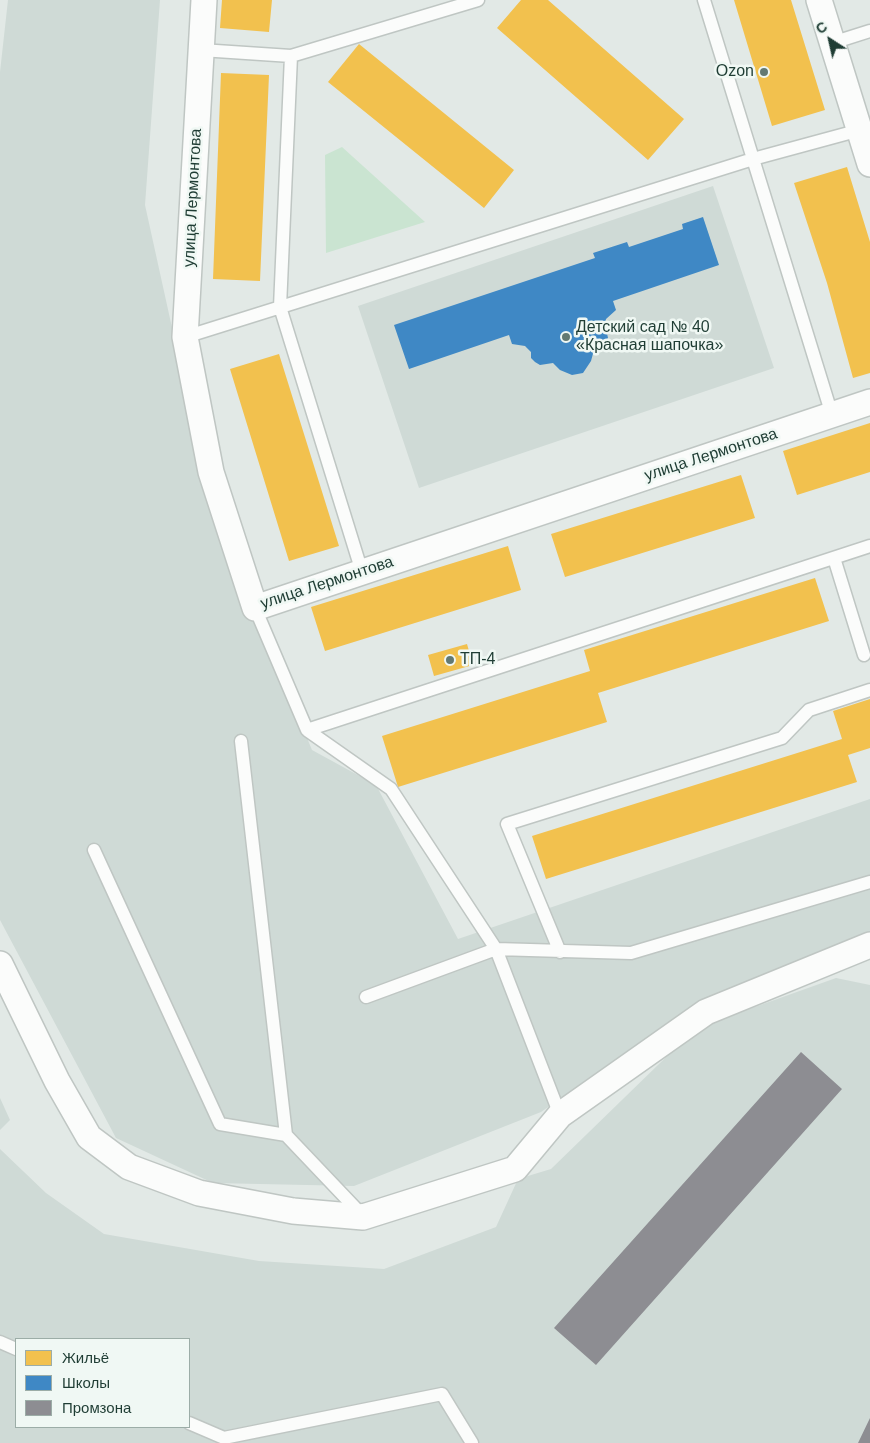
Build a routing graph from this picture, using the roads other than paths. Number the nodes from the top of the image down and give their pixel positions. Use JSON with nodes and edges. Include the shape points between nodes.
{"nodes":[{"id":1,"x":204,"y":0,"type":"edge"},
{"id":2,"x":478,"y":0,"type":"edge"},
{"id":3,"x":704,"y":0,"type":"edge"},
{"id":4,"x":819,"y":0,"type":"edge"},
{"id":5,"x":870,"y":32,"type":"edge"},
{"id":6,"x":832,"y":43,"type":"junction"},
{"id":7,"x":201,"y":50,"type":"junction"},
{"id":8,"x":291,"y":56,"type":"junction"},
{"id":9,"x":860,"y":130,"type":"junction"},
{"id":10,"x":753,"y":159,"type":"junction"},
{"id":11,"x":870,"y":164,"type":"edge"},
{"id":12,"x":280,"y":307,"type":"junction"},
{"id":13,"x":185,"y":337,"type":"junction"},
{"id":14,"x":870,"y":402,"type":"edge"},
{"id":15,"x":832,"y":415,"type":"junction"},
{"id":16,"x":870,"y":546,"type":"edge"},
{"id":17,"x":834,"y":558,"type":"junction"},
{"id":18,"x":362,"y":572,"type":"junction"},
{"id":19,"x":255,"y":608,"type":"junction"},
{"id":20,"x":864,"y":655,"type":"dead end"},
{"id":21,"x":870,"y":690,"type":"edge"},
{"id":22,"x":307,"y":730,"type":"junction"},
{"id":23,"x":241,"y":742,"type":"dead end"},
{"id":24,"x":94,"y":850,"type":"dead end"},
{"id":25,"x":870,"y":882,"type":"edge"},
{"id":26,"x":870,"y":945,"type":"edge"},
{"id":27,"x":496,"y":949,"type":"junction"},
{"id":28,"x":560,"y":952,"type":"junction"},
{"id":29,"x":0,"y":964,"type":"edge"},
{"id":30,"x":366,"y":997,"type":"dead end"},
{"id":31,"x":560,"y":1115,"type":"junction"},
{"id":32,"x":286,"y":1135,"type":"junction"},
{"id":33,"x":363,"y":1217,"type":"junction"},
{"id":34,"x":0,"y":1342,"type":"edge"},
{"id":35,"x":15,"y":1349,"type":"edge"},
{"id":36,"x":190,"y":1423,"type":"edge"},
{"id":37,"x":472,"y":1443,"type":"edge"}],
"edges":[{"from":1,"to":7,"type":"street","name":"улица Лермонтова"},
{"from":2,"to":8,"type":"lane"},
{"from":3,"to":10,"type":"lane"},
{"from":4,"to":6,"type":"street"},
{"from":5,"to":6,"type":"lane"},
{"from":6,"to":9,"type":"street"},
{"from":7,"to":8,"type":"lane"},
{"from":7,"to":13,"type":"street","name":"улица Лермонтова"},
{"from":8,"to":12,"type":"lane"},
{"from":9,"to":10,"type":"lane"},
{"from":9,"to":11,"type":"street"},
{"from":10,"to":12,"type":"lane"},
{"from":10,"to":15,"type":"lane"},
{"from":12,"to":13,"type":"lane"},
{"from":12,"to":18,"type":"lane"},
{"from":13,"to":19,"type":"street","name":"улица Лермонтова","via":[[211,472]]},
{"from":14,"to":15,"type":"street","name":"улица Лермонтова"},
{"from":15,"to":18,"type":"street","name":"улица Лермонтова"},
{"from":16,"to":17,"type":"lane"},
{"from":17,"to":20,"type":"lane"},
{"from":17,"to":22,"type":"lane"},
{"from":18,"to":19,"type":"street","name":"улица Лермонтова"},
{"from":19,"to":22,"type":"lane"},
{"from":21,"to":28,"type":"lane","via":[[808,710],[782,738],[507,824]]},
{"from":22,"to":27,"type":"lane","via":[[391,789]]},
{"from":23,"to":32,"type":"lane"},
{"from":24,"to":32,"type":"lane","via":[[220,1124]]},
{"from":25,"to":28,"type":"lane","via":[[631,953]]},
{"from":26,"to":31,"type":"street","via":[[706,1012]]},
{"from":27,"to":28,"type":"lane"},
{"from":27,"to":30,"type":"lane"},
{"from":27,"to":31,"type":"lane"},
{"from":29,"to":33,"type":"street","via":[[57,1081],[90,1136],[129,1167],[199,1193],[293,1211]]},
{"from":31,"to":33,"type":"street","via":[[515,1169]]},
{"from":32,"to":33,"type":"lane"},
{"from":34,"to":35,"type":"lane"},
{"from":36,"to":37,"type":"lane","via":[[224,1438],[442,1394]]}]}
